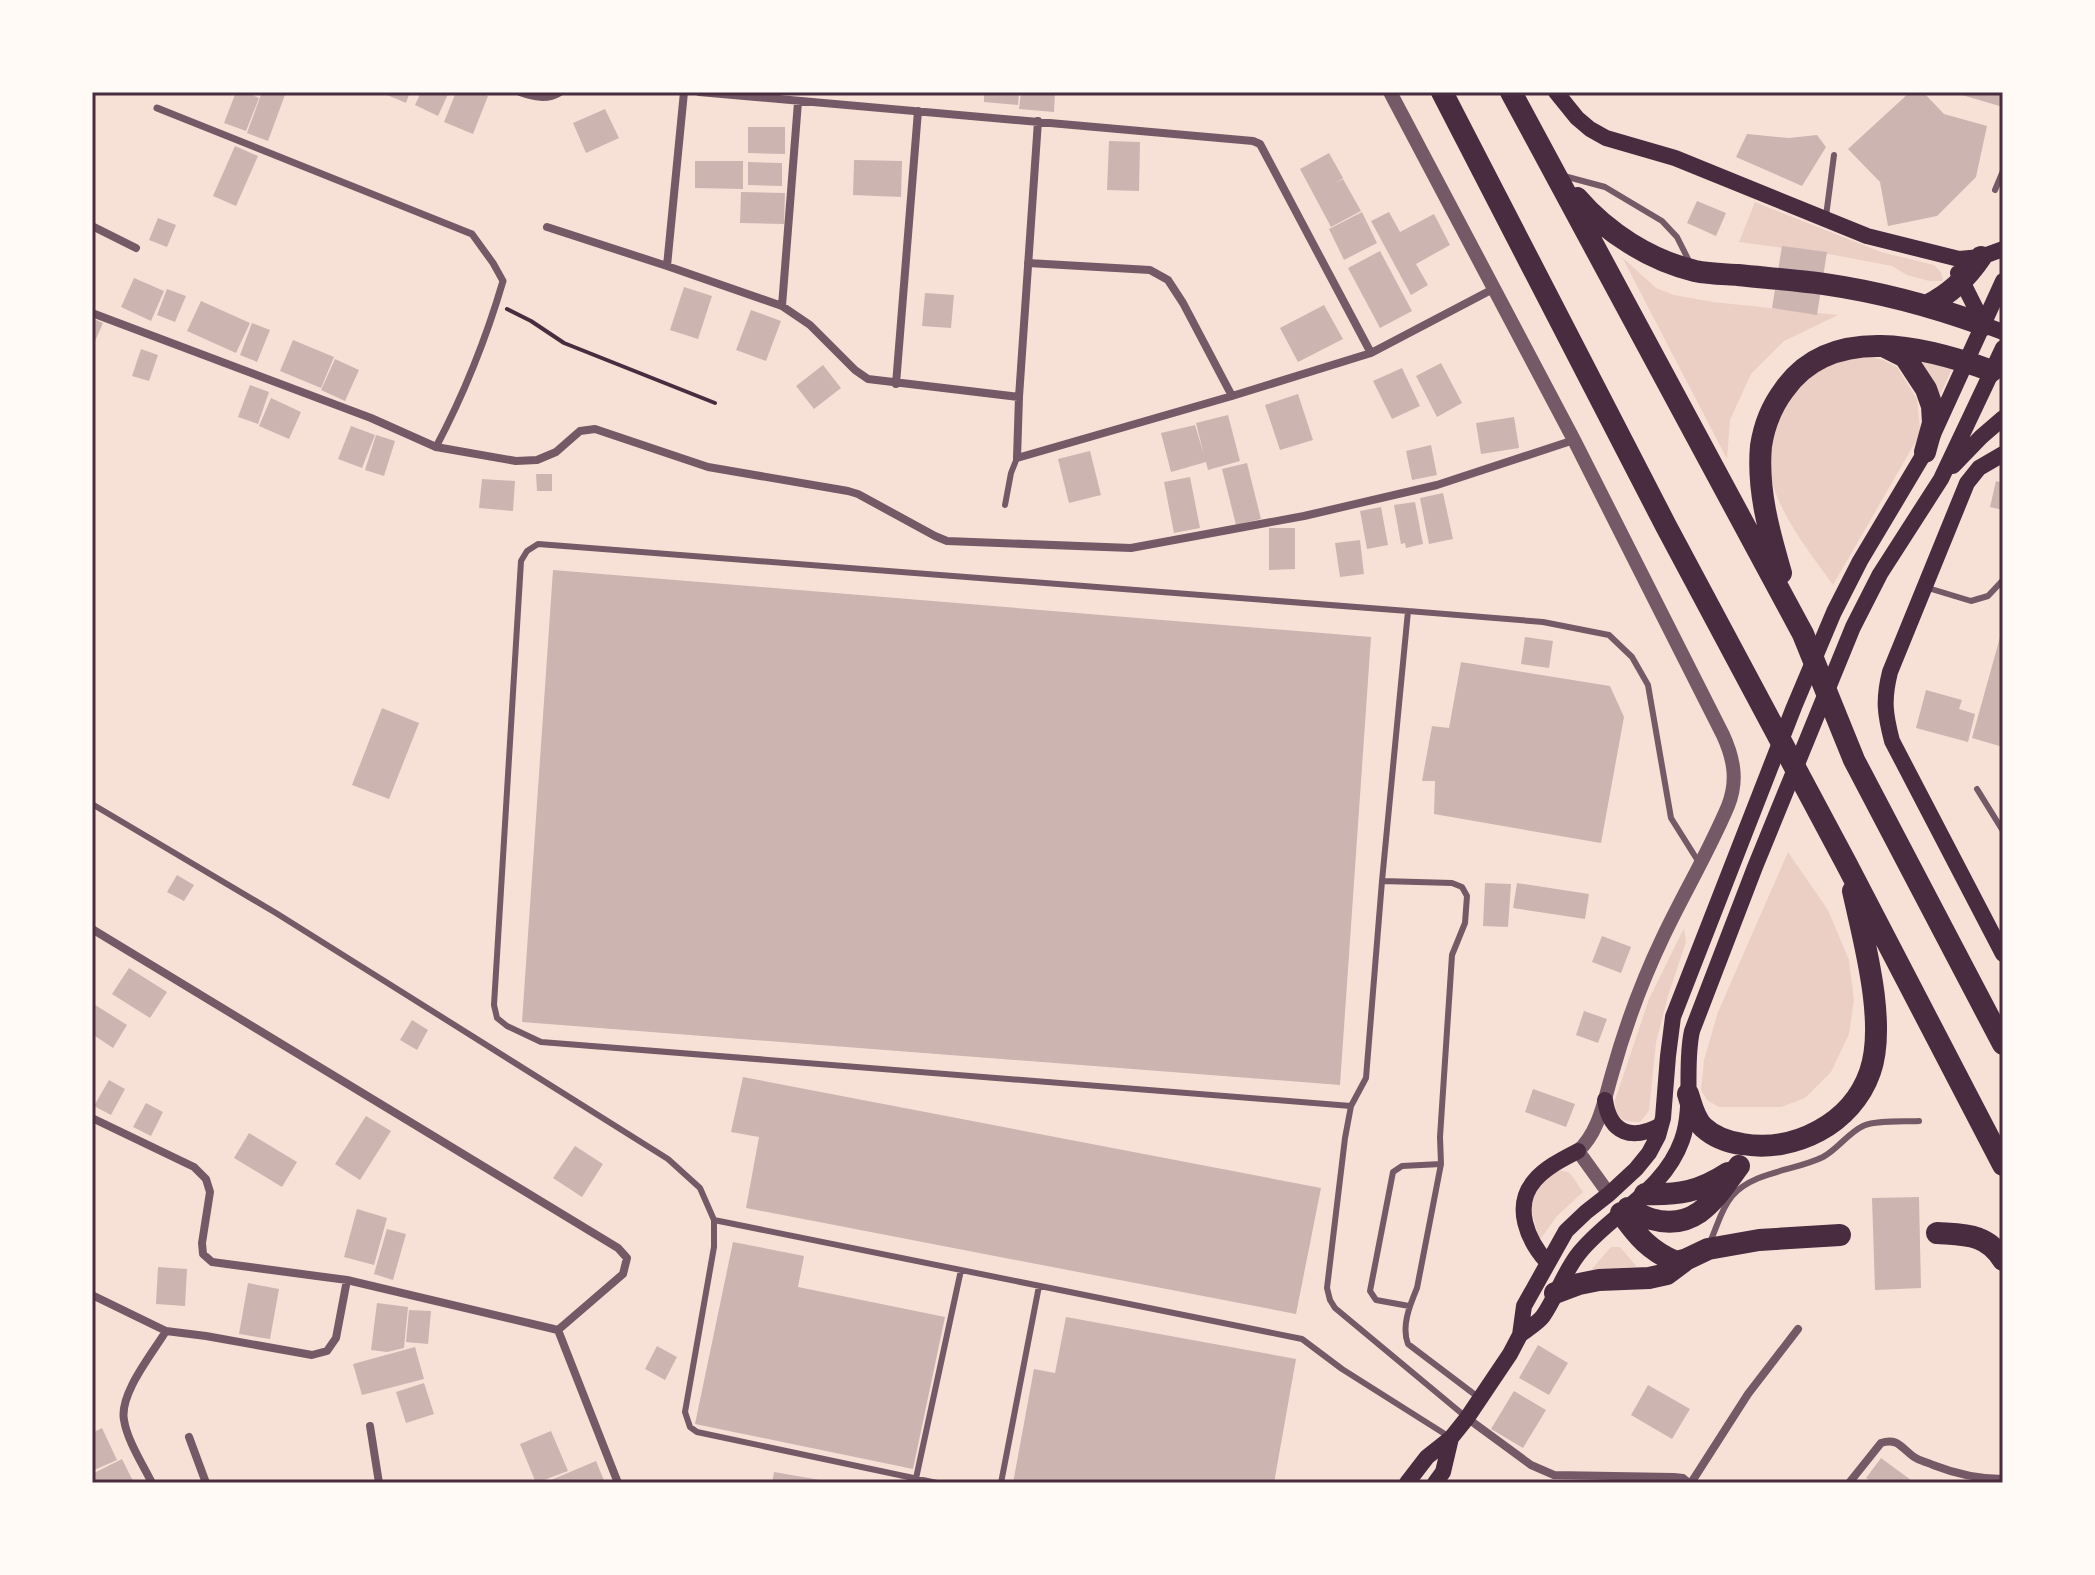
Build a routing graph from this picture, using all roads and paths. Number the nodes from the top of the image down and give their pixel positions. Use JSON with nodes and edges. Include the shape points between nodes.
{"nodes":[{"id":1,"x":520,"y":92,"type":"edge"},
{"id":2,"x":560,"y":92,"type":"edge"},
{"id":3,"x":684,"y":92,"type":"edge"},
{"id":4,"x":699,"y":92,"type":"edge"},
{"id":5,"x":1390,"y":92,"type":"edge"},
{"id":6,"x":1442,"y":92,"type":"edge"},
{"id":7,"x":1511,"y":92,"type":"edge"},
{"id":8,"x":1556,"y":92,"type":"edge"},
{"id":9,"x":798,"y":102,"type":"junction"},
{"id":10,"x":157,"y":108,"type":"dead end"},
{"id":11,"x":918,"y":111,"type":"junction"},
{"id":12,"x":1038,"y":121,"type":"junction"},
{"id":13,"x":1834,"y":155,"type":"dead end"},
{"id":14,"x":2003,"y":171,"type":"edge"},
{"id":15,"x":1555,"y":174,"type":"junction"},
{"id":16,"x":1995,"y":190,"type":"dead end"},
{"id":17,"x":1826,"y":220,"type":"junction"},
{"id":18,"x":92,"y":226,"type":"edge"},
{"id":19,"x":547,"y":227,"type":"dead end"},
{"id":20,"x":136,"y":248,"type":"dead end"},
{"id":21,"x":2003,"y":249,"type":"edge"},
{"id":22,"x":1935,"y":254,"type":"junction"},
{"id":23,"x":1981,"y":257,"type":"junction"},
{"id":24,"x":1028,"y":263,"type":"junction"},
{"id":25,"x":667,"y":266,"type":"junction"},
{"id":26,"x":1693,"y":270,"type":"junction"},
{"id":27,"x":1962,"y":281,"type":"junction"},
{"id":28,"x":2003,"y":281,"type":"edge"},
{"id":29,"x":1495,"y":288,"type":"junction"},
{"id":30,"x":496,"y":304,"type":"junction"},
{"id":31,"x":1928,"y":305,"type":"junction"},
{"id":32,"x":782,"y":306,"type":"junction"},
{"id":33,"x":92,"y":313,"type":"edge"},
{"id":34,"x":1994,"y":328,"type":"edge"},
{"id":35,"x":1882,"y":346,"type":"junction"},
{"id":36,"x":2003,"y":348,"type":"edge"},
{"id":37,"x":1371,"y":353,"type":"junction"},
{"id":38,"x":1967,"y":362,"type":"junction"},
{"id":39,"x":1992,"y":371,"type":"junction"},
{"id":40,"x":896,"y":384,"type":"junction"},
{"id":41,"x":1232,"y":396,"type":"junction"},
{"id":42,"x":1019,"y":397,"type":"junction"},
{"id":43,"x":715,"y":403,"type":"dead end"},
{"id":44,"x":2003,"y":418,"type":"edge"},
{"id":45,"x":1574,"y":440,"type":"junction"},
{"id":46,"x":436,"y":447,"type":"junction"},
{"id":47,"x":1925,"y":452,"type":"junction"},
{"id":48,"x":2003,"y":454,"type":"edge"},
{"id":49,"x":1017,"y":458,"type":"junction"},
{"id":50,"x":1941,"y":479,"type":"junction"},
{"id":51,"x":1005,"y":505,"type":"dead end"},
{"id":52,"x":2003,"y":580,"type":"edge"},
{"id":53,"x":1925,"y":587,"type":"junction"},
{"id":54,"x":1408,"y":611,"type":"junction"},
{"id":55,"x":1803,"y":634,"type":"junction"},
{"id":56,"x":1977,"y":789,"type":"dead end"},
{"id":57,"x":92,"y":804,"type":"edge"},
{"id":58,"x":2003,"y":831,"type":"edge"},
{"id":59,"x":1846,"y":863,"type":"junction"},
{"id":60,"x":1700,"y":864,"type":"junction"},
{"id":61,"x":1382,"y":881,"type":"junction"},
{"id":62,"x":92,"y":929,"type":"edge"},
{"id":63,"x":2003,"y":954,"type":"edge"},
{"id":64,"x":2003,"y":1044,"type":"edge"},
{"id":65,"x":1688,"y":1094,"type":"junction"},
{"id":66,"x":1605,"y":1100,"type":"junction"},
{"id":67,"x":1351,"y":1106,"type":"junction"},
{"id":68,"x":92,"y":1118,"type":"edge"},
{"id":69,"x":1919,"y":1121,"type":"dead end"},
{"id":70,"x":1661,"y":1125,"type":"junction"},
{"id":71,"x":1764,"y":1146,"type":"junction"},
{"id":72,"x":1578,"y":1151,"type":"junction"},
{"id":73,"x":1441,"y":1164,"type":"junction"},
{"id":74,"x":2003,"y":1165,"type":"edge"},
{"id":75,"x":1748,"y":1173,"type":"junction"},
{"id":76,"x":1626,"y":1202,"type":"junction"},
{"id":77,"x":714,"y":1220,"type":"junction"},
{"id":78,"x":1937,"y":1233,"type":"dead end"},
{"id":79,"x":1840,"y":1235,"type":"dead end"},
{"id":80,"x":1708,"y":1249,"type":"junction"},
{"id":81,"x":1687,"y":1259,"type":"junction"},
{"id":82,"x":2003,"y":1260,"type":"edge"},
{"id":83,"x":1547,"y":1262,"type":"junction"},
{"id":84,"x":961,"y":1270,"type":"junction"},
{"id":85,"x":347,"y":1280,"type":"junction"},
{"id":86,"x":1039,"y":1286,"type":"junction"},
{"id":87,"x":1555,"y":1293,"type":"junction"},
{"id":88,"x":92,"y":1295,"type":"edge"},
{"id":89,"x":1409,"y":1306,"type":"junction"},
{"id":90,"x":1798,"y":1329,"type":"dead end"},
{"id":91,"x":558,"y":1330,"type":"junction"},
{"id":92,"x":166,"y":1331,"type":"junction"},
{"id":93,"x":1520,"y":1335,"type":"junction"},
{"id":94,"x":1481,"y":1399,"type":"junction"},
{"id":95,"x":1467,"y":1418,"type":"junction"},
{"id":96,"x":370,"y":1426,"type":"dead end"},
{"id":97,"x":189,"y":1437,"type":"dead end"},
{"id":98,"x":1451,"y":1438,"type":"junction"},
{"id":99,"x":2003,"y":1479,"type":"edge"},
{"id":100,"x":916,"y":1481,"type":"edge"},
{"id":101,"x":152,"y":1483,"type":"edge"},
{"id":102,"x":206,"y":1483,"type":"edge"},
{"id":103,"x":379,"y":1483,"type":"edge"},
{"id":104,"x":618,"y":1483,"type":"edge"},
{"id":105,"x":937,"y":1483,"type":"edge"},
{"id":106,"x":1001,"y":1483,"type":"edge"},
{"id":107,"x":1407,"y":1483,"type":"edge"},
{"id":108,"x":1435,"y":1483,"type":"edge"},
{"id":109,"x":1690,"y":1483,"type":"edge"},
{"id":110,"x":1849,"y":1483,"type":"edge"}],
"edges":[{"from":1,"to":2,"type":"street","via":[[543,98]]},
{"from":3,"to":25,"type":"street"},
{"from":4,"to":9,"type":"street"},
{"from":5,"to":29,"type":"street"},
{"from":6,"to":59,"type":"highway"},
{"from":7,"to":15,"type":"highway"},
{"from":8,"to":17,"type":"main road","via":[[1577,118],[1606,138],[1675,158]]},
{"from":9,"to":11,"type":"street"},
{"from":9,"to":32,"type":"street"},
{"from":10,"to":30,"type":"street","via":[[472,234],[503,281]]},
{"from":11,"to":12,"type":"street"},
{"from":11,"to":40,"type":"street"},
{"from":12,"to":24,"type":"street"},
{"from":12,"to":37,"type":"street","via":[[1260,144]]},
{"from":13,"to":17,"type":"lane"},
{"from":14,"to":16,"type":"lane"},
{"from":15,"to":26,"type":"highway","via":[[1618,235]]},
{"from":15,"to":26,"type":"lane","via":[[1605,187],[1662,221],[1677,237]]},
{"from":15,"to":55,"type":"highway"},
{"from":17,"to":22,"type":"main road"},
{"from":18,"to":20,"type":"street"},
{"from":19,"to":25,"type":"street"},
{"from":21,"to":23,"type":"main road"},
{"from":22,"to":23,"type":"main road"},
{"from":22,"to":27,"type":"main road","via":[[1955,268]]},
{"from":23,"to":27,"type":"highway"},
{"from":24,"to":41,"type":"street","via":[[1150,270],[1168,280]]},
{"from":24,"to":42,"type":"street"},
{"from":25,"to":32,"type":"street"},
{"from":26,"to":31,"type":"highway","via":[[1833,285]]},
{"from":27,"to":31,"type":"highway"},
{"from":27,"to":34,"type":"main road"},
{"from":28,"to":34,"type":"main road"},
{"from":29,"to":37,"type":"street"},
{"from":29,"to":45,"type":"street"},
{"from":30,"to":43,"type":"path","via":[[564,343]]},
{"from":30,"to":46,"type":"street","via":[[466,388]]},
{"from":31,"to":34,"type":"highway"},
{"from":32,"to":40,"type":"street","via":[[868,379]]},
{"from":33,"to":46,"type":"street"},
{"from":34,"to":38,"type":"main road"},
{"from":35,"to":38,"type":"highway"},
{"from":35,"to":47,"type":"highway","via":[[1905,357],[1926,389],[1933,423]]},
{"from":35,"to":55,"type":"highway","via":[[1845,348],[1813,361],[1786,386],[1764,433],[1761,476],[1769,531]]},
{"from":36,"to":39,"type":"main road"},
{"from":37,"to":41,"type":"street"},
{"from":38,"to":39,"type":"highway"},
{"from":38,"to":47,"type":"main road"},
{"from":39,"to":50,"type":"main road"},
{"from":40,"to":42,"type":"street"},
{"from":41,"to":49,"type":"street"},
{"from":42,"to":49,"type":"street"},
{"from":44,"to":50,"type":"main road"},
{"from":45,"to":46,"type":"street","via":[[1437,485],[1131,548],[947,541],[858,494],[708,467],[595,429],[580,431],[537,460]]},
{"from":45,"to":60,"type":"street","via":[[1732,758],[1732,797]]},
{"from":47,"to":70,"type":"main road","via":[[1834,612],[1737,850],[1673,1017]]},
{"from":48,"to":53,"type":"main road","via":[[1979,468],[1967,483]]},
{"from":49,"to":51,"type":"lane"},
{"from":50,"to":65,"type":"main road","via":[[1853,627],[1692,1031]]},
{"from":52,"to":53,"type":"lane","via":[[1988,596],[1971,601]]},
{"from":53,"to":63,"type":"main road","via":[[1890,672],[1886,716],[1892,741]]},
{"from":54,"to":60,"type":"lane","via":[[1543,622],[1609,635],[1632,657],[1648,685],[1671,818]]},
{"from":54,"to":61,"type":"lane"},
{"from":54,"to":67,"type":"lane","via":[[538,544],[521,561],[494,1005],[497,1018],[507,1026],[541,1042]]},
{"from":55,"to":64,"type":"highway","via":[[1854,760]]},
{"from":56,"to":58,"type":"lane"},
{"from":57,"to":77,"type":"lane","via":[[668,1159],[700,1188]]},
{"from":59,"to":71,"type":"highway","via":[[1872,992],[1875,1041],[1869,1074],[1854,1101],[1830,1124],[1803,1138]]},
{"from":59,"to":74,"type":"highway"},
{"from":60,"to":66,"type":"street","via":[[1635,1002]]},
{"from":61,"to":67,"type":"lane","via":[[1366,1078]]},
{"from":61,"to":73,"type":"lane","via":[[1452,883],[1467,896],[1465,923],[1452,955]]},
{"from":62,"to":91,"type":"street","via":[[618,1248],[627,1258],[623,1274]]},
{"from":65,"to":71,"type":"highway","via":[[1695,1115],[1709,1131],[1734,1143]]},
{"from":65,"to":76,"type":"main road","via":[[1679,1148],[1667,1168]]},
{"from":66,"to":70,"type":"main road","via":[[1610,1121],[1622,1131],[1641,1133]]},
{"from":66,"to":72,"type":"street","via":[[1590,1137]]},
{"from":67,"to":95,"type":"lane","via":[[1327,1288],[1330,1300]]},
{"from":68,"to":85,"type":"street","via":[[194,1167],[206,1179],[210,1192],[202,1243],[203,1254],[212,1262]]},
{"from":69,"to":75,"type":"lane","via":[[1867,1124],[1806,1164]]},
{"from":70,"to":76,"type":"main road"},
{"from":71,"to":75,"type":"highway"},
{"from":72,"to":76,"type":"street"},
{"from":72,"to":83,"type":"main road","via":[[1541,1174],[1526,1195],[1528,1236]]},
{"from":73,"to":89,"type":"lane"},
{"from":73,"to":89,"type":"lane","via":[[1402,1166],[1393,1172],[1370,1291],[1376,1300]]},
{"from":75,"to":76,"type":"highway","via":[[1688,1219],[1652,1220]]},
{"from":75,"to":80,"type":"lane","via":[[1723,1210]]},
{"from":76,"to":81,"type":"highway","via":[[1634,1232],[1649,1247],[1676,1262]]},
{"from":76,"to":83,"type":"main road","via":[[1586,1212],[1566,1231]]},
{"from":76,"to":87,"type":"main road","via":[[1579,1254]]},
{"from":77,"to":84,"type":"lane"},
{"from":77,"to":100,"type":"lane","via":[[714,1247],[685,1412],[690,1427]]},
{"from":78,"to":82,"type":"highway","via":[[1976,1236]]},
{"from":79,"to":80,"type":"highway"},
{"from":80,"to":81,"type":"highway"},
{"from":81,"to":87,"type":"highway","via":[[1667,1274],[1599,1280]]},
{"from":83,"to":93,"type":"main road","via":[[1524,1306]]},
{"from":84,"to":86,"type":"lane"},
{"from":84,"to":100,"type":"lane"},
{"from":85,"to":91,"type":"street"},
{"from":85,"to":92,"type":"street","via":[[336,1338],[327,1351],[312,1355]]},
{"from":86,"to":98,"type":"lane","via":[[1302,1339]]},
{"from":86,"to":106,"type":"lane"},
{"from":87,"to":93,"type":"main road","via":[[1542,1317]]},
{"from":88,"to":92,"type":"street"},
{"from":89,"to":94,"type":"lane","via":[[1408,1344]]},
{"from":90,"to":109,"type":"street"},
{"from":91,"to":104,"type":"street"},
{"from":92,"to":101,"type":"street","via":[[127,1394],[123,1411]]},
{"from":93,"to":94,"type":"main road"},
{"from":94,"to":95,"type":"main road"},
{"from":95,"to":98,"type":"main road"},
{"from":95,"to":109,"type":"street","via":[[1531,1465],[1554,1475],[1674,1477]]},
{"from":96,"to":103,"type":"street"},
{"from":97,"to":102,"type":"street"},
{"from":98,"to":107,"type":"main road"},
{"from":98,"to":108,"type":"main road"},
{"from":99,"to":110,"type":"street","via":[[1950,1472],[1889,1440]]},
{"from":100,"to":105,"type":"lane"}]}
